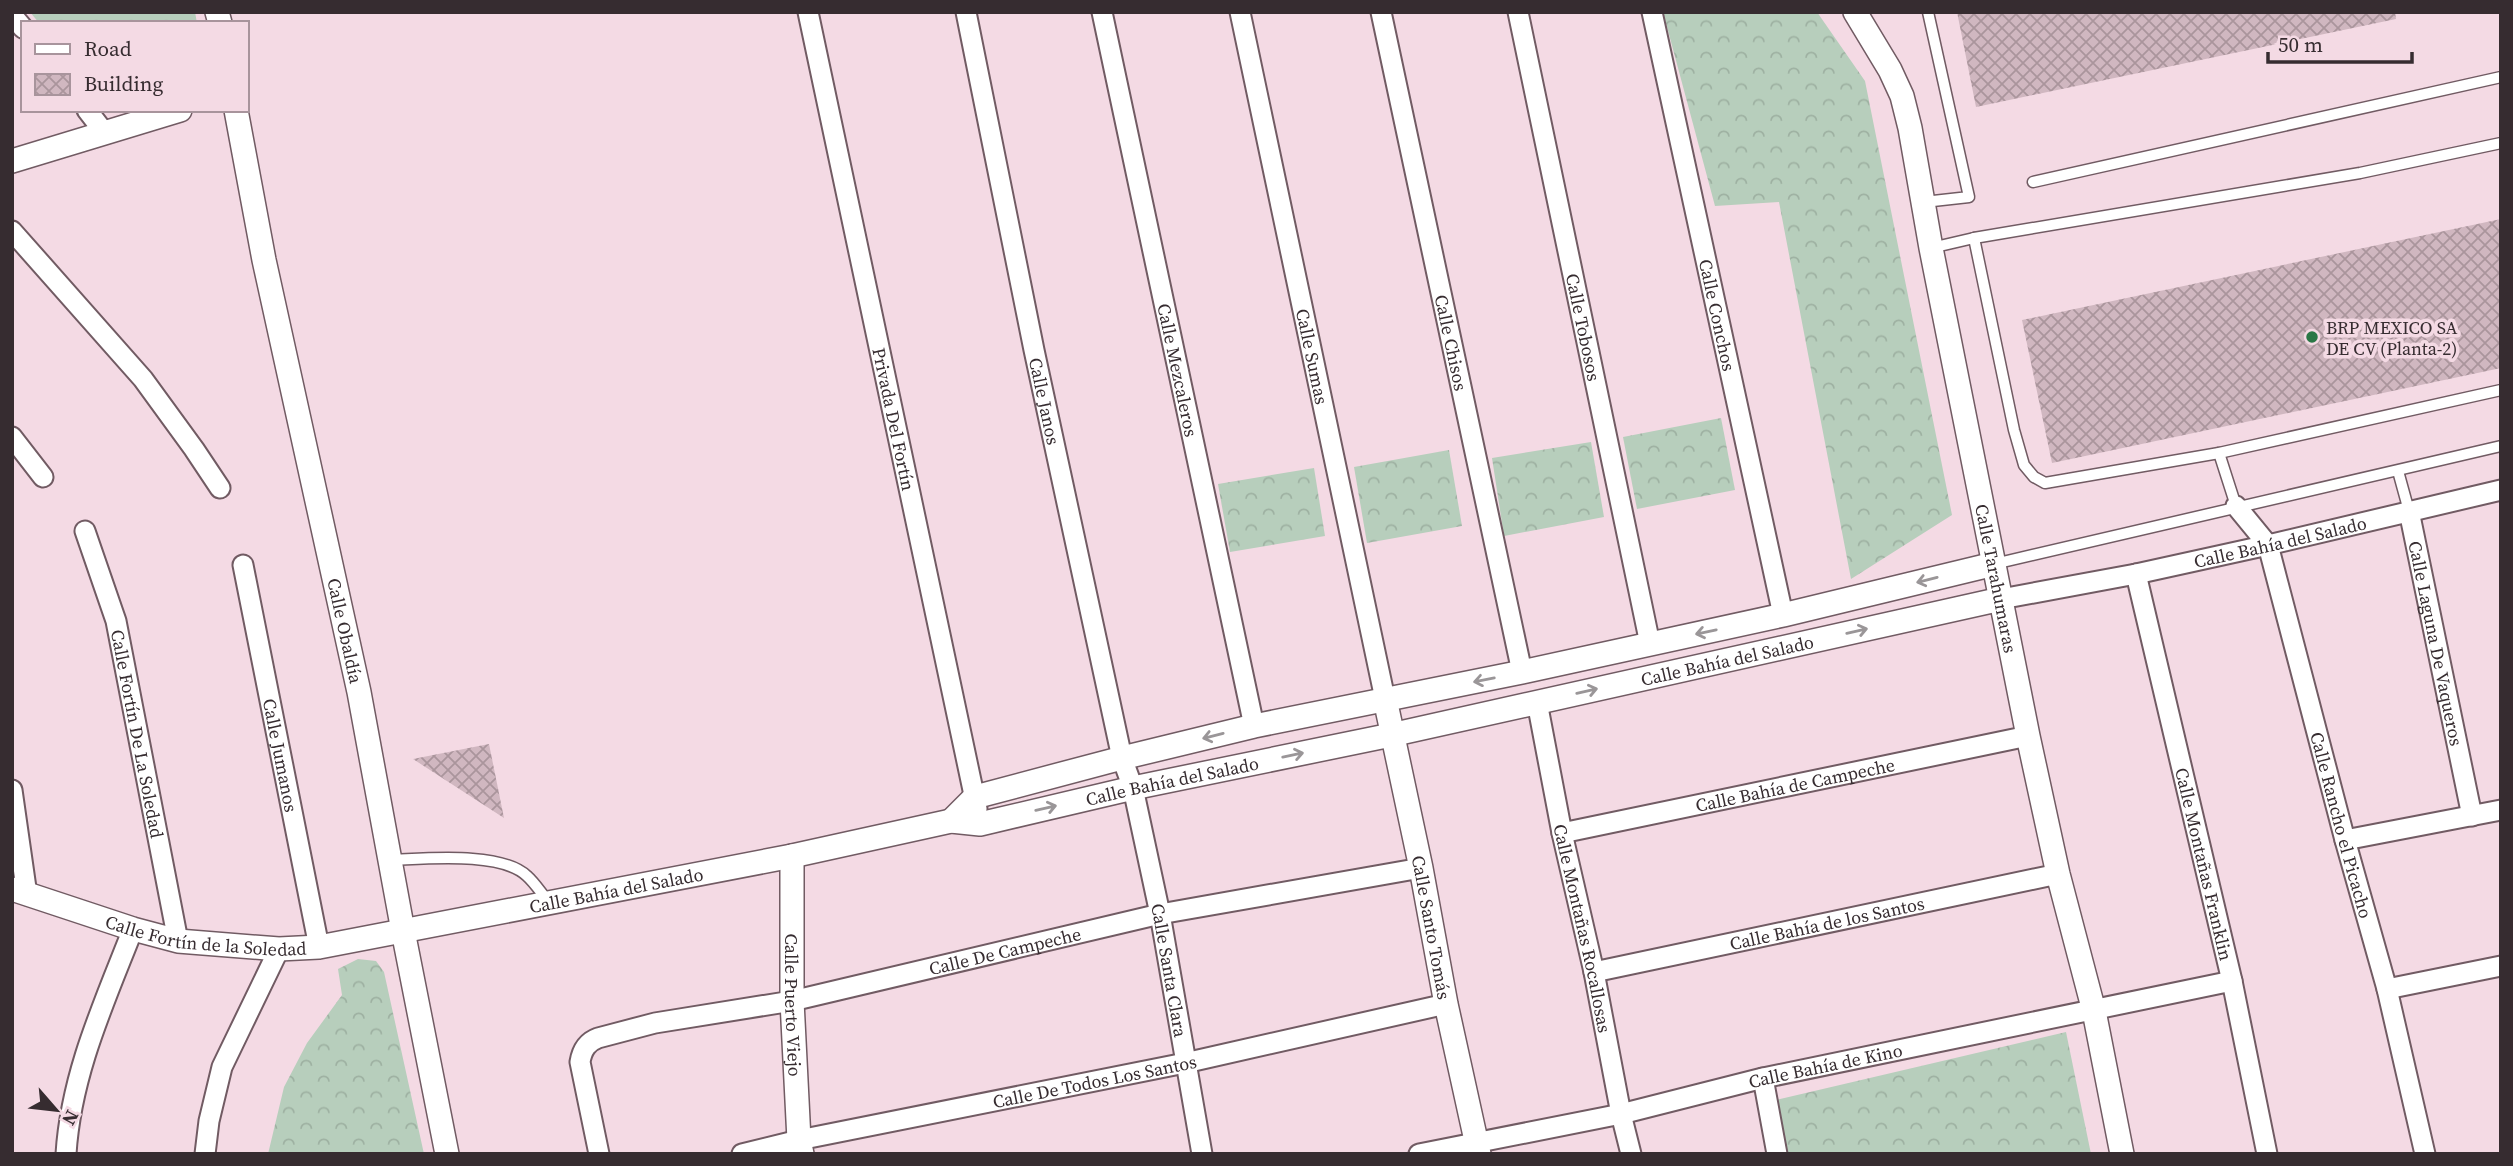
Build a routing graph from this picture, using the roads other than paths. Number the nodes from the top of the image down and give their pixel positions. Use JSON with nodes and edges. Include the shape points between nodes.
{"nodes":[{"id":1,"x":966,"y":12,"type":"edge"},
{"id":2,"x":1102,"y":12,"type":"edge"},
{"id":3,"x":1240,"y":12,"type":"edge"},
{"id":4,"x":1381,"y":12,"type":"edge"},
{"id":5,"x":1518,"y":12,"type":"edge"},
{"id":6,"x":1652,"y":12,"type":"edge"},
{"id":7,"x":1855,"y":12,"type":"edge"},
{"id":8,"x":1928,"y":12,"type":"edge"},
{"id":9,"x":809,"y":13,"type":"edge"},
{"id":10,"x":2501,"y":77,"type":"edge"},
{"id":11,"x":89,"y":112,"type":"edge"},
{"id":12,"x":173,"y":112,"type":"edge"},
{"id":13,"x":236,"y":112,"type":"edge"},
{"id":14,"x":104,"y":132,"type":"junction"},
{"id":15,"x":2501,"y":143,"type":"edge"},
{"id":16,"x":12,"y":161,"type":"edge"},
{"id":17,"x":2033,"y":182,"type":"dead end"},
{"id":18,"x":1923,"y":202,"type":"junction"},
{"id":19,"x":12,"y":231,"type":"edge"},
{"id":20,"x":1974,"y":237,"type":"junction"},
{"id":21,"x":1931,"y":248,"type":"junction"},
{"id":22,"x":2501,"y":390,"type":"edge"},
{"id":23,"x":12,"y":438,"type":"edge"},
{"id":24,"x":2501,"y":446,"type":"edge"},
{"id":25,"x":2219,"y":453,"type":"junction"},
{"id":26,"x":2398,"y":471,"type":"junction"},
{"id":27,"x":43,"y":477,"type":"dead end"},
{"id":28,"x":220,"y":488,"type":"dead end"},
{"id":29,"x":2501,"y":490,"type":"edge"},
{"id":30,"x":2236,"y":506,"type":"junction"},
{"id":31,"x":2409,"y":511,"type":"junction"},
{"id":32,"x":85,"y":531,"type":"dead end"},
{"id":33,"x":2268,"y":545,"type":"junction"},
{"id":34,"x":1994,"y":564,"type":"junction"},
{"id":35,"x":243,"y":565,"type":"dead end"},
{"id":36,"x":2136,"y":574,"type":"junction"},
{"id":37,"x":2001,"y":599,"type":"junction"},
{"id":38,"x":1783,"y":615,"type":"junction"},
{"id":39,"x":1650,"y":644,"type":"junction"},
{"id":40,"x":1522,"y":673,"type":"junction"},
{"id":41,"x":1385,"y":699,"type":"junction"},
{"id":42,"x":1537,"y":702,"type":"junction"},
{"id":43,"x":1254,"y":726,"type":"junction"},
{"id":44,"x":1391,"y":735,"type":"junction"},
{"id":45,"x":2028,"y":736,"type":"junction"},
{"id":46,"x":1122,"y":758,"type":"junction"},
{"id":47,"x":1132,"y":788,"type":"junction"},
{"id":48,"x":12,"y":790,"type":"edge"},
{"id":49,"x":975,"y":797,"type":"junction"},
{"id":50,"x":2501,"y":810,"type":"edge"},
{"id":51,"x":2472,"y":816,"type":"junction"},
{"id":52,"x":951,"y":821,"type":"junction"},
{"id":53,"x":980,"y":824,"type":"junction"},
{"id":54,"x":1562,"y":833,"type":"junction"},
{"id":55,"x":2345,"y":840,"type":"junction"},
{"id":56,"x":792,"y":856,"type":"junction"},
{"id":57,"x":390,"y":860,"type":"junction"},
{"id":58,"x":1421,"y":869,"type":"junction"},
{"id":59,"x":2058,"y":874,"type":"junction"},
{"id":60,"x":20,"y":892,"type":"edge"},
{"id":61,"x":548,"y":902,"type":"junction"},
{"id":62,"x":1160,"y":914,"type":"junction"},
{"id":63,"x":133,"y":929,"type":"junction"},
{"id":64,"x":403,"y":931,"type":"junction"},
{"id":65,"x":178,"y":941,"type":"junction"},
{"id":66,"x":318,"y":947,"type":"junction"},
{"id":67,"x":279,"y":949,"type":"junction"},
{"id":68,"x":2501,"y":966,"type":"edge"},
{"id":69,"x":1594,"y":972,"type":"junction"},
{"id":70,"x":2232,"y":981,"type":"junction"},
{"id":71,"x":2388,"y":989,"type":"junction"},
{"id":72,"x":792,"y":1001,"type":"junction"},
{"id":73,"x":1446,"y":1004,"type":"junction"},
{"id":74,"x":2094,"y":1011,"type":"junction"},
{"id":75,"x":1185,"y":1063,"type":"junction"},
{"id":76,"x":1763,"y":1079,"type":"junction"},
{"id":77,"x":1621,"y":1114,"type":"junction"},
{"id":78,"x":801,"y":1147,"type":"edge"},
{"id":79,"x":1478,"y":1148,"type":"edge"},
{"id":80,"x":66,"y":1154,"type":"edge"},
{"id":81,"x":205,"y":1154,"type":"edge"},
{"id":82,"x":447,"y":1154,"type":"edge"},
{"id":83,"x":599,"y":1154,"type":"edge"},
{"id":84,"x":742,"y":1154,"type":"edge"},
{"id":85,"x":1202,"y":1154,"type":"edge"},
{"id":86,"x":1419,"y":1154,"type":"edge"},
{"id":87,"x":1631,"y":1154,"type":"edge"},
{"id":88,"x":1777,"y":1154,"type":"edge"},
{"id":89,"x":2122,"y":1154,"type":"edge"},
{"id":90,"x":2267,"y":1154,"type":"edge"},
{"id":91,"x":2425,"y":1154,"type":"edge"}],
"edges":[{"from":1,"to":46,"type":"street","name":"Calle Janos"},
{"from":2,"to":43,"type":"street","name":"Calle Mezcaleros"},
{"from":3,"to":41,"type":"street","name":"Calle Sumas"},
{"from":4,"to":40,"type":"street","name":"Calle Chisos"},
{"from":5,"to":39,"type":"street","name":"Calle Tobosos"},
{"from":6,"to":38,"type":"street","name":"Calle Conchos"},
{"from":7,"to":18,"type":"street","name":"Calle Tarahumaras","via":[[1902,96]]},
{"from":8,"to":18,"type":"lane","via":[[1969,197]]},
{"from":9,"to":49,"type":"street","name":"Privada Del Fortín"},
{"from":10,"to":17,"type":"lane"},
{"from":11,"to":14,"type":"street"},
{"from":12,"to":14,"type":"street"},
{"from":13,"to":57,"type":"street","name":"Calle Obaldía"},
{"from":14,"to":16,"type":"street"},
{"from":15,"to":20,"type":"lane","via":[[2360,173]]},
{"from":18,"to":21,"type":"street","name":"Calle Tarahumaras"},
{"from":19,"to":28,"type":"street","via":[[143,379]]},
{"from":20,"to":21,"type":"lane"},
{"from":20,"to":25,"type":"lane","via":[[2014,430],[2024,465],[2034,477],[2045,483]]},
{"from":21,"to":34,"type":"street","name":"Calle Tarahumaras"},
{"from":22,"to":25,"type":"lane"},
{"from":23,"to":27,"type":"street"},
{"from":24,"to":26,"type":"lane"},
{"from":25,"to":30,"type":"lane"},
{"from":26,"to":30,"type":"lane"},
{"from":26,"to":31,"type":"lane","name":"Calle Laguna De Vaqueros"},
{"from":29,"to":31,"type":"street","name":"Calle Bahía del Salado"},
{"from":30,"to":33,"type":"street","name":"Calle Rancho el Picacho"},
{"from":30,"to":34,"type":"lane"},
{"from":31,"to":33,"type":"street","name":"Calle Bahía del Salado"},
{"from":31,"to":51,"type":"street","name":"Calle Laguna De Vaqueros"},
{"from":32,"to":65,"type":"street","name":"Calle Fortín De La Soledad","via":[[116,621]]},
{"from":33,"to":36,"type":"street","name":"Calle Bahía del Salado"},
{"from":33,"to":55,"type":"street","name":"Calle Rancho el Picacho"},
{"from":34,"to":37,"type":"street","name":"Calle Tarahumaras"},
{"from":34,"to":38,"type":"street","name":"Calle Bahía del Salado","one_way":true},
{"from":35,"to":66,"type":"street","name":"Calle Jumanos"},
{"from":36,"to":37,"type":"street","name":"Calle Bahía del Salado"},
{"from":36,"to":70,"type":"street","name":"Calle Montañas Franklin"},
{"from":42,"to":37,"type":"street","name":"Calle Bahía del Salado","one_way":true},
{"from":37,"to":45,"type":"street","name":"Calle Tarahumaras"},
{"from":38,"to":39,"type":"street","name":"Calle Bahía del Salado","one_way":true},
{"from":39,"to":40,"type":"street","name":"Calle Bahía del Salado"},
{"from":40,"to":41,"type":"street","name":"Calle Bahía del Salado","one_way":true},
{"from":41,"to":43,"type":"street","name":"Calle Bahía del Salado"},
{"from":41,"to":44,"type":"street","name":"Calle Santo Tomás"},
{"from":42,"to":44,"type":"street","name":"Calle Bahía del Salado"},
{"from":42,"to":54,"type":"street","name":"Calle Montañas Rocallosas"},
{"from":43,"to":46,"type":"street","name":"Calle Bahía del Salado","one_way":true},
{"from":47,"to":44,"type":"street","name":"Calle Bahía del Salado","one_way":true},
{"from":44,"to":58,"type":"street","name":"Calle Santo Tomás"},
{"from":45,"to":54,"type":"street","name":"Calle Bahía de Campeche"},
{"from":45,"to":59,"type":"street","name":"Calle Tarahumaras"},
{"from":46,"to":47,"type":"street","name":"Calle Janos"},
{"from":46,"to":49,"type":"street","name":"Calle Bahía del Salado"},
{"from":53,"to":47,"type":"street","name":"Calle Bahía del Salado","one_way":true},
{"from":47,"to":62,"type":"street","name":"Calle Santa Clara"},
{"from":48,"to":60,"type":"street"},
{"from":49,"to":52,"type":"street"},
{"from":49,"to":53,"type":"street","name":"Privada Del Fortín"},
{"from":50,"to":51,"type":"street"},
{"from":51,"to":55,"type":"street"},
{"from":52,"to":53,"type":"street","name":"Calle Bahía del Salado"},
{"from":52,"to":56,"type":"street","name":"Calle Bahía del Salado"},
{"from":54,"to":69,"type":"street","name":"Calle Montañas Rocallosas"},
{"from":55,"to":71,"type":"street","name":"Calle Rancho el Picacho"},
{"from":56,"to":61,"type":"street","name":"Calle Bahía del Salado"},
{"from":56,"to":72,"type":"street","name":"Calle Puerto Viejo"},
{"from":57,"to":61,"type":"lane","via":[[450,857],[493,861],[525,874]]},
{"from":57,"to":64,"type":"street","name":"Calle Obaldía"},
{"from":58,"to":62,"type":"street","name":"Calle De Campeche"},
{"from":58,"to":73,"type":"street","name":"Calle Santo Tomás"},
{"from":59,"to":69,"type":"street","name":"Calle Bahía de los Santos"},
{"from":59,"to":74,"type":"street","name":"Calle Tarahumaras"},
{"from":60,"to":63,"type":"street","name":"Calle Fortín de la Soledad"},
{"from":61,"to":64,"type":"street","name":"Calle Bahía del Salado"},
{"from":62,"to":72,"type":"street","name":"Calle De Campeche"},
{"from":62,"to":75,"type":"street","name":"Calle Santa Clara"},
{"from":63,"to":65,"type":"street","name":"Calle Fortín de la Soledad"},
{"from":63,"to":80,"type":"street","name":"Calle Fortín De La Soledad","via":[[82,1060],[68,1118]]},
{"from":64,"to":66,"type":"street","name":"Calle Fortín de la Soledad"},
{"from":64,"to":82,"type":"street","name":"Calle Obaldía"},
{"from":65,"to":67,"type":"street","name":"Calle Fortín de la Soledad"},
{"from":66,"to":67,"type":"street","name":"Calle Fortín de la Soledad"},
{"from":67,"to":81,"type":"street","name":"Calle Fortín De La Soledad","via":[[222,1067]]},
{"from":68,"to":71,"type":"street"},
{"from":69,"to":77,"type":"street","name":"Calle Montañas Rocallosas"},
{"from":70,"to":74,"type":"street","name":"Calle Bahía de Kino"},
{"from":70,"to":90,"type":"street","name":"Calle Montañas Franklin"},
{"from":71,"to":91,"type":"street","name":"Calle Rancho el Picacho"},
{"from":72,"to":78,"type":"street","name":"Calle Puerto Viejo"},
{"from":72,"to":83,"type":"street","name":"Calle De Campeche","via":[[655,1023],[592,1040],[580,1062]]},
{"from":73,"to":75,"type":"street","name":"Calle De Todos Los Santos"},
{"from":73,"to":79,"type":"street","name":"Calle Santo Tomás"},
{"from":74,"to":76,"type":"street","name":"Calle Bahía de Kino"},
{"from":74,"to":89,"type":"street","name":"Calle Tarahumaras"},
{"from":75,"to":78,"type":"street","name":"Calle De Todos Los Santos"},
{"from":75,"to":85,"type":"street","name":"Calle Santa Clara"},
{"from":76,"to":77,"type":"street","name":"Calle Bahía de Kino"},
{"from":76,"to":88,"type":"street"},
{"from":77,"to":79,"type":"street","name":"Calle Bahía de Kino"},
{"from":77,"to":87,"type":"street","name":"Calle Montañas Rocallosas"},
{"from":78,"to":84,"type":"street","name":"Calle De Todos Los Santos"},
{"from":79,"to":86,"type":"street","name":"Calle Bahía de Kino"}]}
